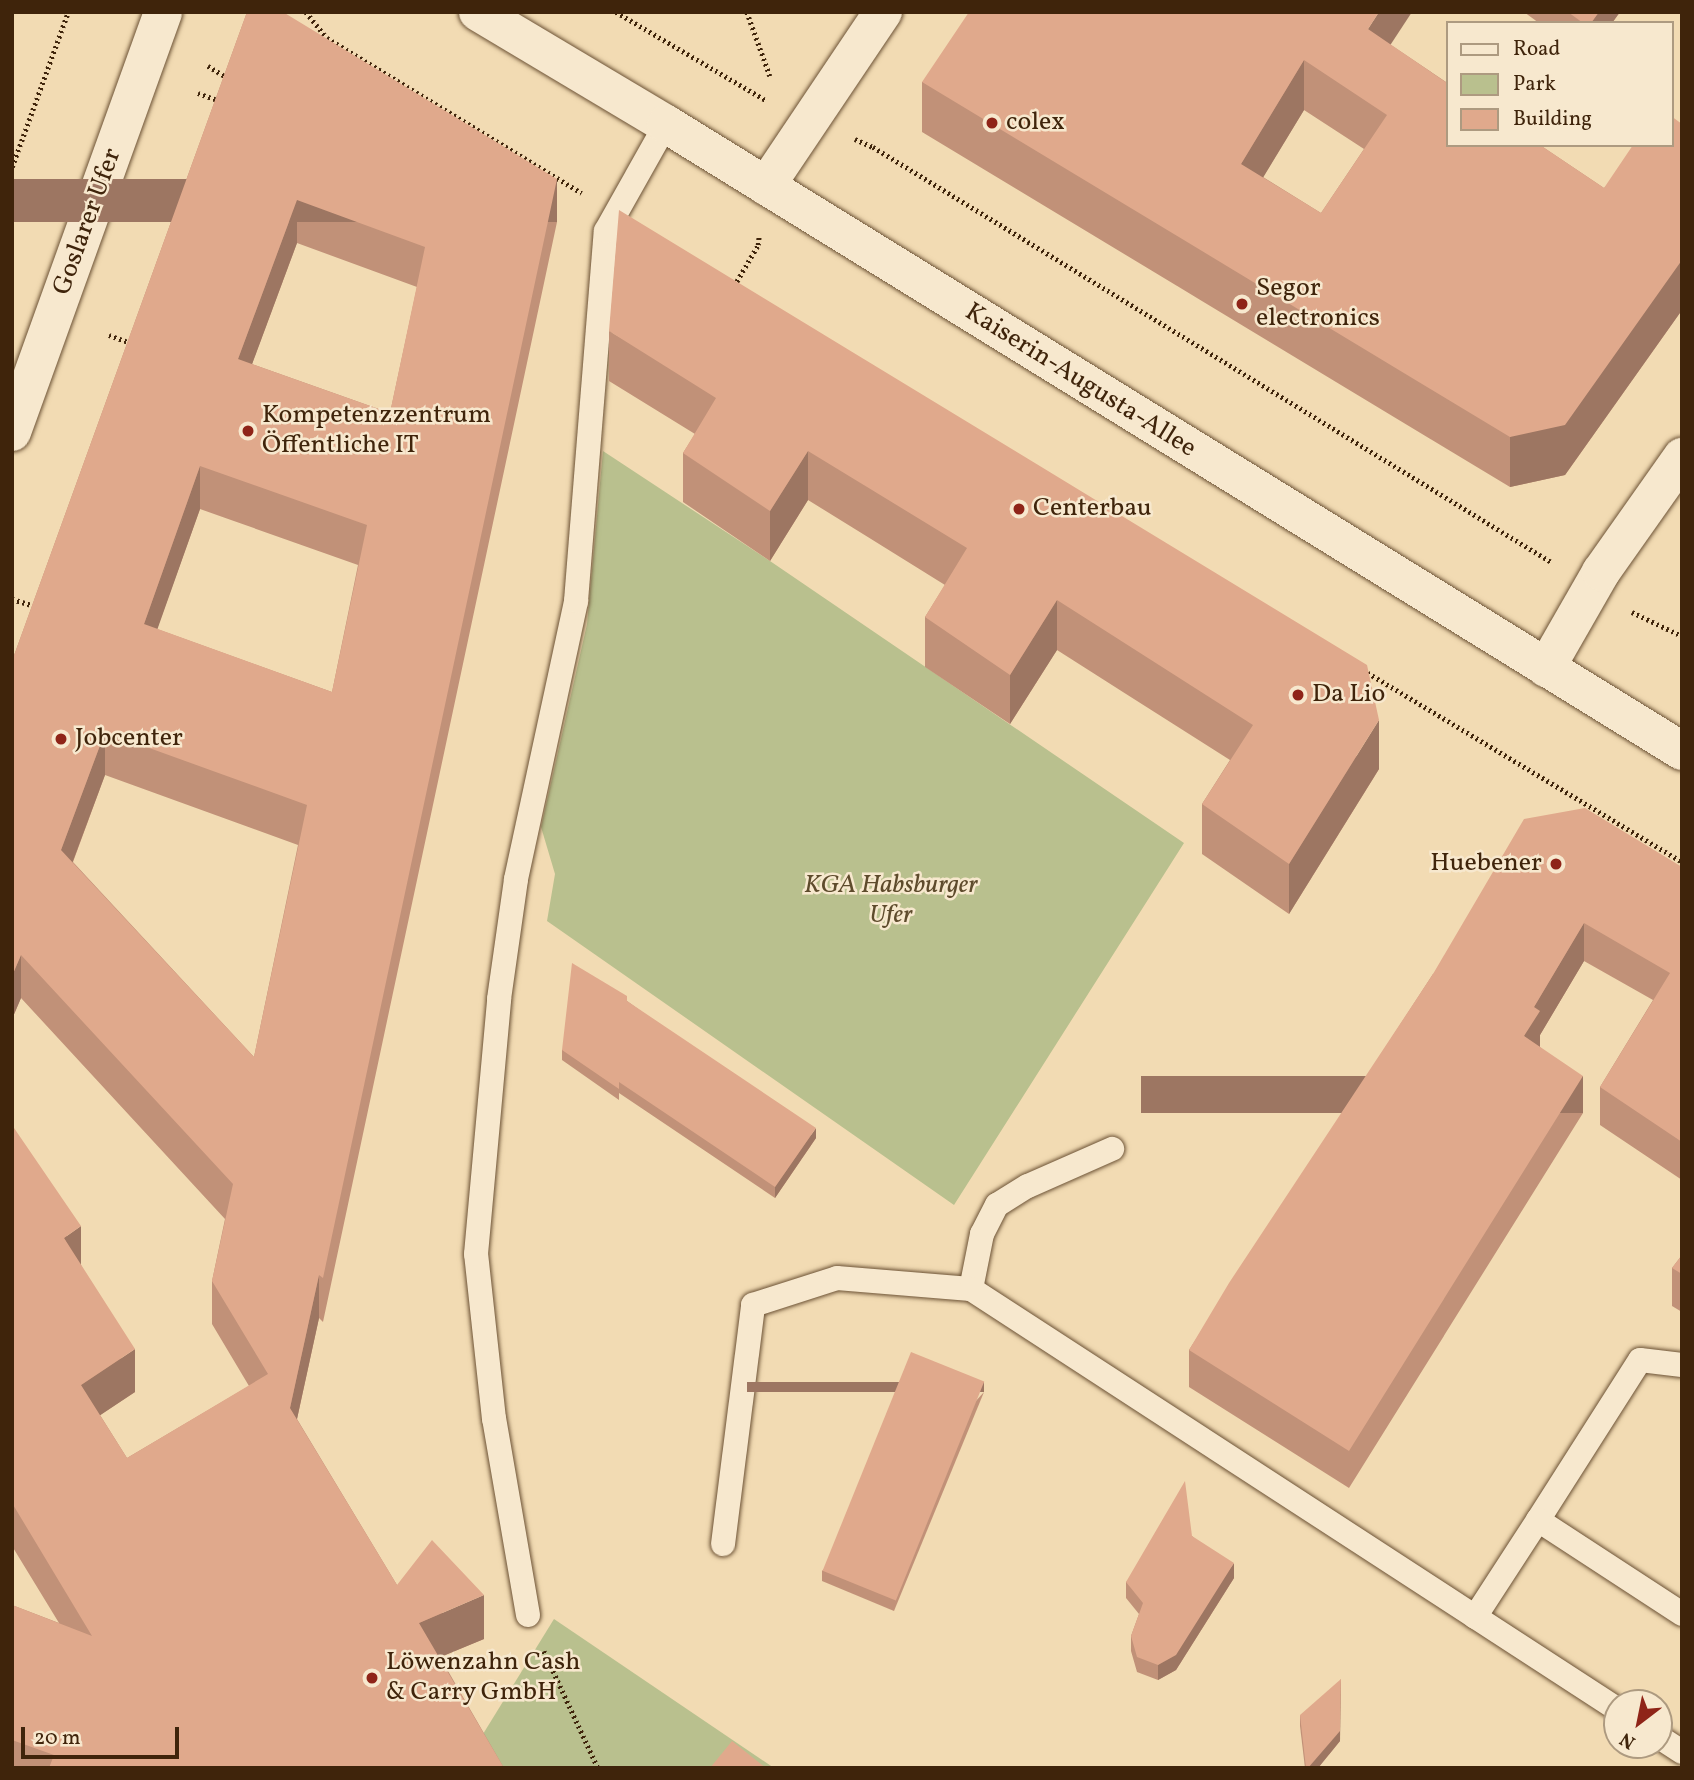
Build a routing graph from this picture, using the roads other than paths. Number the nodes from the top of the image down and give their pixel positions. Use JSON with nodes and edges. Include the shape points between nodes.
{"nodes":[{"id":1,"x":163,"y":12,"type":"edge"},
{"id":2,"x":478,"y":12,"type":"edge"},
{"id":3,"x":883,"y":12,"type":"edge"},
{"id":4,"x":666,"y":124,"type":"junction"},
{"id":5,"x":766,"y":186,"type":"junction"},
{"id":6,"x":12,"y":432,"type":"edge"},
{"id":7,"x":1682,"y":457,"type":"edge"},
{"id":8,"x":1546,"y":668,"type":"junction"},
{"id":9,"x":1682,"y":751,"type":"edge"},
{"id":10,"x":1112,"y":1149,"type":"dead end"},
{"id":11,"x":971,"y":1289,"type":"junction"},
{"id":12,"x":1682,"y":1365,"type":"edge"},
{"id":13,"x":1538,"y":1520,"type":"junction"},
{"id":14,"x":723,"y":1544,"type":"dead end"},
{"id":15,"x":1682,"y":1614,"type":"edge"},
{"id":16,"x":528,"y":1615,"type":"road end"},
{"id":17,"x":1475,"y":1616,"type":"junction"},
{"id":18,"x":1603,"y":1700,"type":"edge"}],
"edges":[{"from":1,"to":6,"type":"main road","name":"Goslarer Ufer"},
{"from":2,"to":4,"type":"main road","name":"Kaiserin-Augusta-Allee"},
{"from":3,"to":5,"type":"main road"},
{"from":4,"to":5,"type":"main road","name":"Kaiserin-Augusta-Allee"},
{"from":4,"to":16,"type":"lane","via":[[606,231],[576,601],[516,879],[499,999],[476,1254],[495,1419]]},
{"from":5,"to":8,"type":"main road","name":"Kaiserin-Augusta-Allee"},
{"from":7,"to":8,"type":"main road","via":[[1601,572]]},
{"from":8,"to":9,"type":"main road","name":"Kaiserin-Augusta-Allee"},
{"from":10,"to":11,"type":"lane","via":[[1028,1186],[997,1205],[982,1234]]},
{"from":11,"to":14,"type":"lane","via":[[837,1278],[753,1305]]},
{"from":11,"to":17,"type":"lane"},
{"from":12,"to":13,"type":"lane","via":[[1640,1360]]},
{"from":13,"to":15,"type":"lane"},
{"from":13,"to":17,"type":"lane"},
{"from":17,"to":18,"type":"lane"}]}
